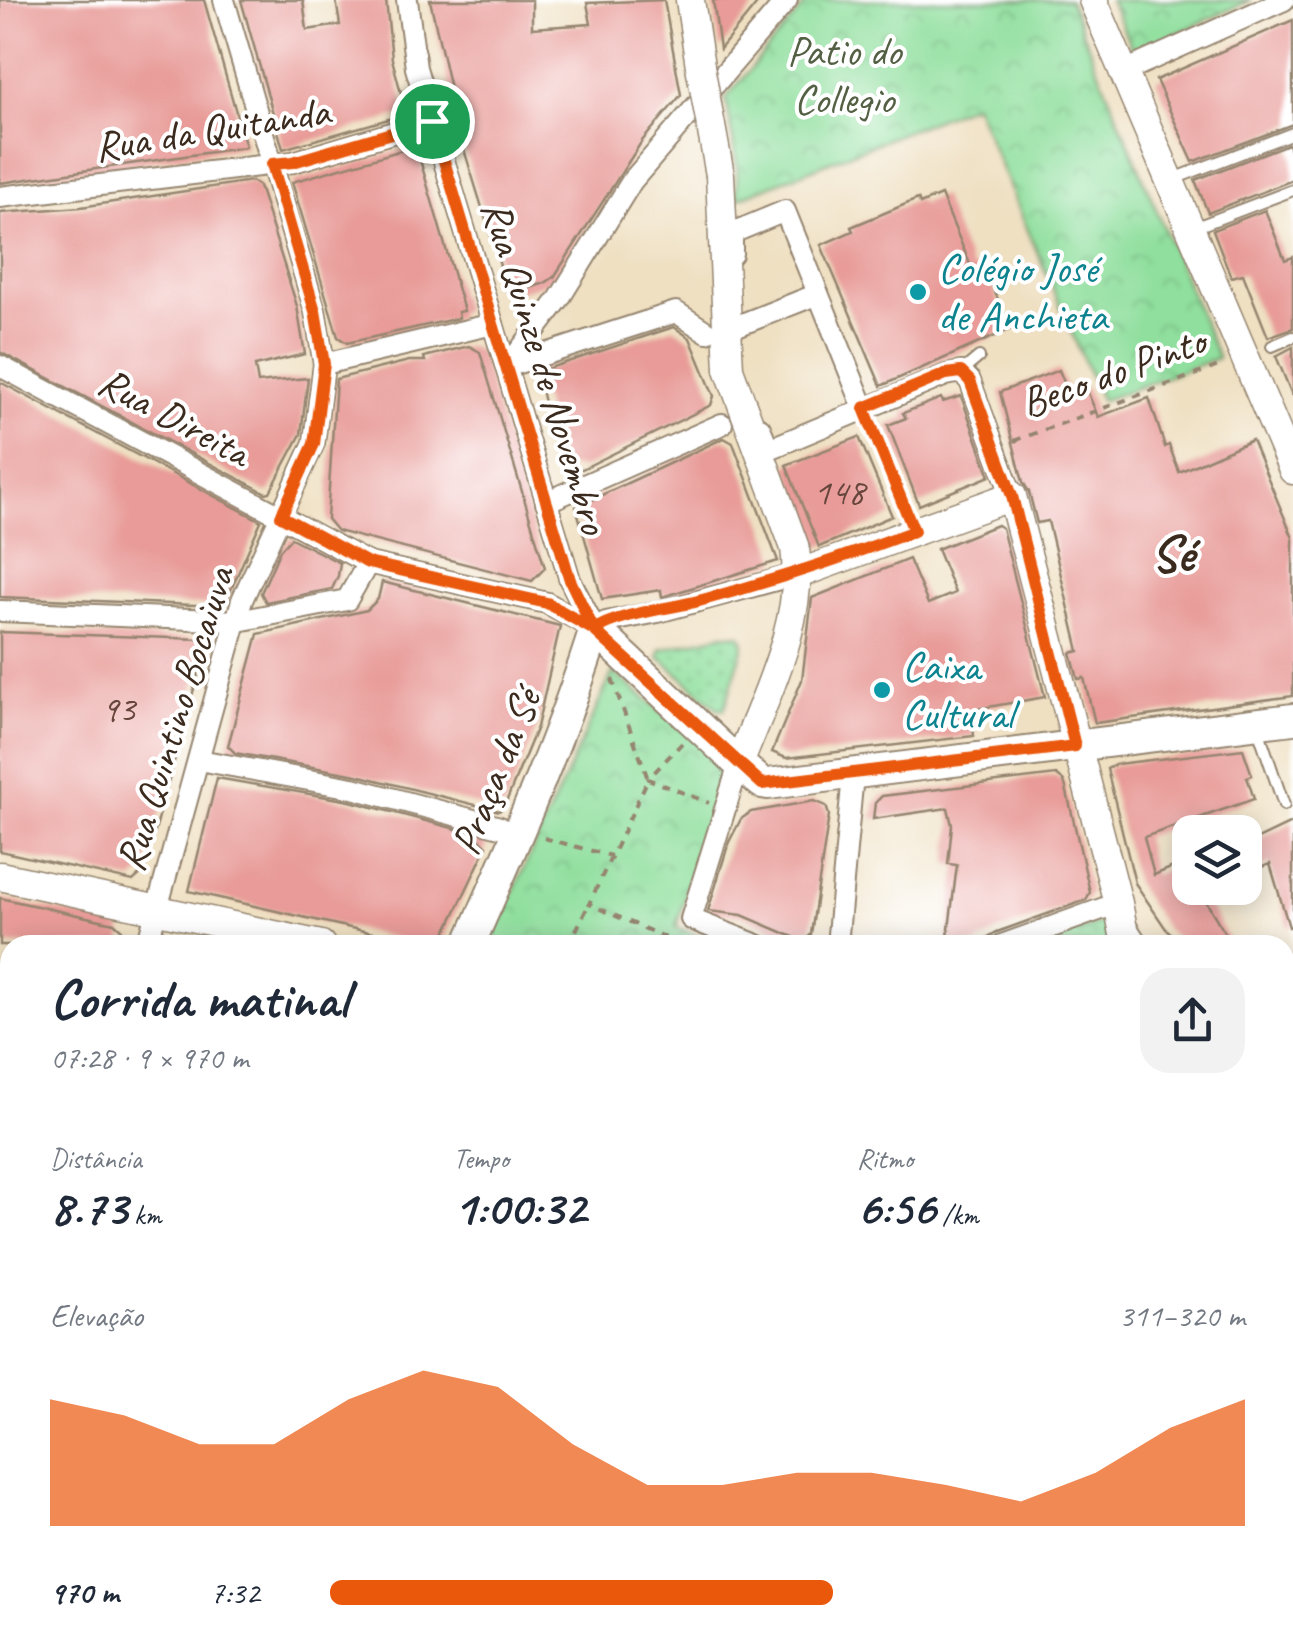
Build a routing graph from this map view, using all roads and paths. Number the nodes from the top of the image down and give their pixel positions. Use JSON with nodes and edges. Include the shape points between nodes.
{"nodes":[{"id":1,"x":224,"y":0,"type":"edge"},
{"id":2,"x":407,"y":0,"type":"edge"},
{"id":3,"x":690,"y":0,"type":"edge"},
{"id":4,"x":787,"y":0,"type":"edge"},
{"id":5,"x":1093,"y":0,"type":"edge"},
{"id":6,"x":1284,"y":0,"type":"edge"},
{"id":7,"x":1124,"y":71,"type":"junction"},
{"id":8,"x":432,"y":121,"type":"junction"},
{"id":9,"x":1293,"y":133,"type":"edge"},
{"id":10,"x":272,"y":164,"type":"junction"},
{"id":11,"x":1170,"y":180,"type":"junction"},
{"id":12,"x":1293,"y":190,"type":"edge"},
{"id":13,"x":0,"y":198,"type":"edge"},
{"id":14,"x":1191,"y":229,"type":"junction"},
{"id":15,"x":818,"y":294,"type":"junction"},
{"id":16,"x":493,"y":324,"type":"junction"},
{"id":17,"x":738,"y":326,"type":"dead end"},
{"id":18,"x":707,"y":332,"type":"dead end"},
{"id":19,"x":1293,"y":337,"type":"edge"},
{"id":20,"x":1272,"y":346,"type":"dead end"},
{"id":21,"x":1242,"y":356,"type":"junction"},
{"id":22,"x":980,"y":357,"type":"dead end"},
{"id":23,"x":324,"y":364,"type":"junction"},
{"id":24,"x":0,"y":366,"type":"edge"},
{"id":25,"x":507,"y":366,"type":"junction"},
{"id":26,"x":961,"y":372,"type":"junction"},
{"id":27,"x":864,"y":408,"type":"junction"},
{"id":28,"x":722,"y":424,"type":"dead end"},
{"id":29,"x":1005,"y":445,"type":"dead end"},
{"id":30,"x":1293,"y":470,"type":"edge"},
{"id":31,"x":1012,"y":496,"type":"junction"},
{"id":32,"x":546,"y":502,"type":"junction"},
{"id":33,"x":281,"y":516,"type":"junction"},
{"id":34,"x":914,"y":531,"type":"junction"},
{"id":35,"x":368,"y":563,"type":"junction"},
{"id":36,"x":798,"y":574,"type":"junction"},
{"id":37,"x":0,"y":611,"type":"edge"},
{"id":38,"x":238,"y":621,"type":"junction"},
{"id":39,"x":594,"y":630,"type":"junction"},
{"id":40,"x":610,"y":674,"type":"dead end"},
{"id":41,"x":1293,"y":719,"type":"edge"},
{"id":42,"x":1256,"y":724,"type":"junction"},
{"id":43,"x":692,"y":732,"type":"dead end"},
{"id":44,"x":1075,"y":746,"type":"junction"},
{"id":45,"x":199,"y":760,"type":"junction"},
{"id":46,"x":739,"y":764,"type":"junction"},
{"id":47,"x":853,"y":775,"type":"junction"},
{"id":48,"x":648,"y":779,"type":"junction"},
{"id":49,"x":1284,"y":806,"type":"dead end"},
{"id":50,"x":725,"y":809,"type":"junction"},
{"id":51,"x":500,"y":827,"type":"dead end"},
{"id":52,"x":530,"y":835,"type":"dead end"},
{"id":53,"x":612,"y":856,"type":"junction"},
{"id":54,"x":0,"y":876,"type":"edge"},
{"id":55,"x":1118,"y":902,"type":"junction"},
{"id":56,"x":589,"y":904,"type":"junction"},
{"id":57,"x":157,"y":909,"type":"junction"},
{"id":58,"x":150,"y":935,"type":"edge"},
{"id":59,"x":275,"y":935,"type":"edge"},
{"id":60,"x":473,"y":935,"type":"edge"},
{"id":61,"x":574,"y":935,"type":"edge"},
{"id":62,"x":660,"y":935,"type":"edge"},
{"id":63,"x":733,"y":935,"type":"edge"},
{"id":64,"x":838,"y":935,"type":"edge"},
{"id":65,"x":1029,"y":935,"type":"edge"},
{"id":66,"x":1124,"y":935,"type":"edge"},
{"id":67,"x":1138,"y":935,"type":"edge"}],
"edges":[{"from":1,"to":10,"type":"street","name":"Rua Quintino Bocaiuva"},
{"from":2,"to":8,"type":"street","name":"Rua Quinze de Novembro"},
{"from":3,"to":36,"type":"main road","bridge":true,"via":[[720,175],[729,369],[796,550]]},
{"from":4,"to":25,"type":"street","via":[[632,180]]},
{"from":5,"to":7,"type":"main road"},
{"from":6,"to":7,"type":"street"},
{"from":7,"to":11,"type":"main road"},
{"from":8,"to":10,"type":"street","name":"Rua da Quitanda"},
{"from":8,"to":16,"type":"street","name":"Rua Quinze de Novembro"},
{"from":9,"to":11,"type":"lane"},
{"from":10,"to":13,"type":"street","name":"Rua da Quitanda"},
{"from":10,"to":23,"type":"street","name":"Rua Quintino Bocaiuva"},
{"from":11,"to":14,"type":"main road"},
{"from":12,"to":14,"type":"lane"},
{"from":14,"to":21,"type":"main road"},
{"from":15,"to":17,"type":"street"},
{"from":15,"to":27,"type":"street"},
{"from":15,"to":27,"type":"street","via":[[785,212],[732,233],[733,331],[743,388],[768,447]]},
{"from":16,"to":23,"type":"street"},
{"from":16,"to":25,"type":"street","name":"Rua Quinze de Novembro"},
{"from":18,"to":25,"type":"street","via":[[676,312]]},
{"from":19,"to":20,"type":"lane"},
{"from":21,"to":29,"type":"path","name":"Beco do Pinto"},
{"from":21,"to":30,"type":"main road"},
{"from":22,"to":26,"type":"lane"},
{"from":23,"to":33,"type":"street","name":"Rua Quintino Bocaiuva","via":[[314,444]]},
{"from":24,"to":33,"type":"street","name":"Rua Direita"},
{"from":25,"to":32,"type":"street","name":"Rua Quinze de Novembro"},
{"from":26,"to":27,"type":"street"},
{"from":26,"to":31,"type":"street"},
{"from":27,"to":34,"type":"lane"},
{"from":28,"to":32,"type":"street"},
{"from":31,"to":34,"type":"main road"},
{"from":31,"to":44,"type":"main road"},
{"from":32,"to":39,"type":"street","name":"Rua Quinze de Novembro"},
{"from":33,"to":35,"type":"street","name":"Rua Direita"},
{"from":33,"to":38,"type":"street","name":"Rua Quintino Bocaiuva"},
{"from":34,"to":36,"type":"main road"},
{"from":35,"to":38,"type":"street","via":[[347,600]]},
{"from":35,"to":39,"type":"street","name":"Rua Direita","via":[[547,603]]},
{"from":36,"to":39,"type":"street"},
{"from":36,"to":46,"type":"main road","via":[[779,660]]},
{"from":37,"to":38,"type":"street"},
{"from":38,"to":45,"type":"street","name":"Rua Quintino Bocaiuva"},
{"from":39,"to":46,"type":"main road"},
{"from":39,"to":60,"type":"main road","name":"Praça da Sé","via":[[570,706]]},
{"from":40,"to":48,"type":"path"},
{"from":41,"to":42,"type":"main road"},
{"from":42,"to":44,"type":"main road"},
{"from":42,"to":49,"type":"lane"},
{"from":43,"to":48,"type":"path"},
{"from":44,"to":47,"type":"main road"},
{"from":44,"to":55,"type":"main road"},
{"from":45,"to":51,"type":"street","via":[[353,788]]},
{"from":45,"to":57,"type":"street","name":"Rua Quintino Bocaiuva"},
{"from":46,"to":47,"type":"main road","via":[[762,784]]},
{"from":46,"to":50,"type":"street"},
{"from":47,"to":64,"type":"street"},
{"from":48,"to":50,"type":"path"},
{"from":48,"to":53,"type":"path"},
{"from":50,"to":63,"type":"street","via":[[692,918]]},
{"from":52,"to":53,"type":"path"},
{"from":53,"to":56,"type":"path"},
{"from":54,"to":57,"type":"main road"},
{"from":55,"to":65,"type":"street"},
{"from":55,"to":66,"type":"main road"},
{"from":55,"to":67,"type":"lane"},
{"from":56,"to":61,"type":"path"},
{"from":56,"to":62,"type":"path"},
{"from":57,"to":58,"type":"street","name":"Rua Quintino Bocaiuva"},
{"from":57,"to":59,"type":"main road"}]}
